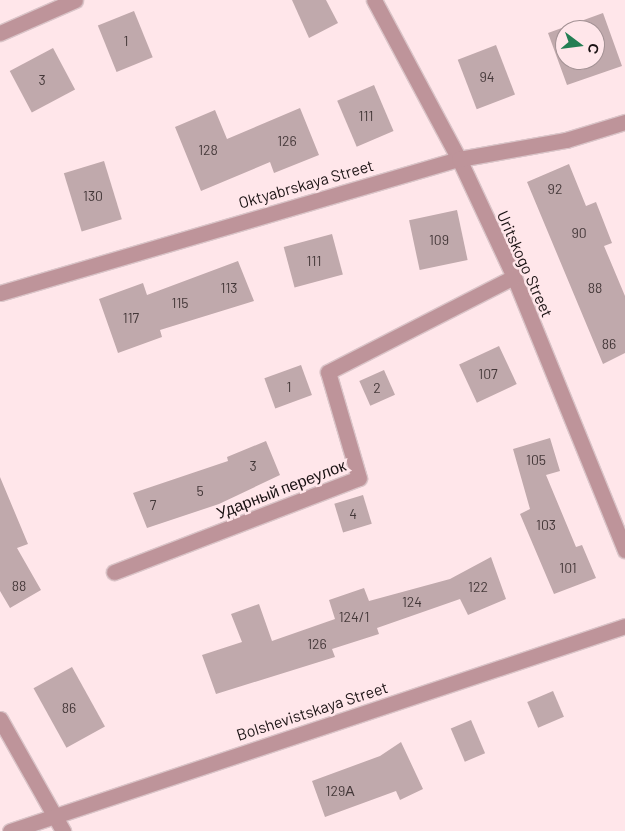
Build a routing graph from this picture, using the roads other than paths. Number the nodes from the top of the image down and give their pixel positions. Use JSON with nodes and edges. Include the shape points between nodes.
{"nodes":[{"id":1,"x":75,"y":0,"type":"edge"},
{"id":2,"x":374,"y":0,"type":"edge"},
{"id":3,"x":0,"y":33,"type":"edge"},
{"id":4,"x":625,"y":122,"type":"edge"},
{"id":5,"x":459,"y":159,"type":"junction"},
{"id":6,"x":514,"y":277,"type":"junction"},
{"id":7,"x":0,"y":293,"type":"edge"},
{"id":8,"x":625,"y":550,"type":"edge"},
{"id":9,"x":114,"y":572,"type":"dead end"},
{"id":10,"x":625,"y":626,"type":"edge"},
{"id":11,"x":0,"y":719,"type":"edge"},
{"id":12,"x":53,"y":815,"type":"junction"},
{"id":13,"x":10,"y":831,"type":"edge"},
{"id":14,"x":63,"y":831,"type":"edge"}],
"edges":[{"from":1,"to":3,"type":"street"},
{"from":2,"to":5,"type":"street","name":"Uritskogo Street"},
{"from":4,"to":5,"type":"street","name":"Oktyabrskaya Street","via":[[566,140]]},
{"from":5,"to":6,"type":"street","name":"Uritskogo Street"},
{"from":5,"to":7,"type":"street","name":"Oktyabrskaya Street"},
{"from":6,"to":8,"type":"street","name":"Uritskogo Street"},
{"from":6,"to":9,"type":"street","name":"Ударный переулок","via":[[328,372],[359,478]]},
{"from":10,"to":12,"type":"street","name":"Bolshevistskaya Street"},
{"from":11,"to":12,"type":"street"},
{"from":12,"to":13,"type":"street","name":"Bolshevistskaya Street"},
{"from":12,"to":14,"type":"street"}]}
